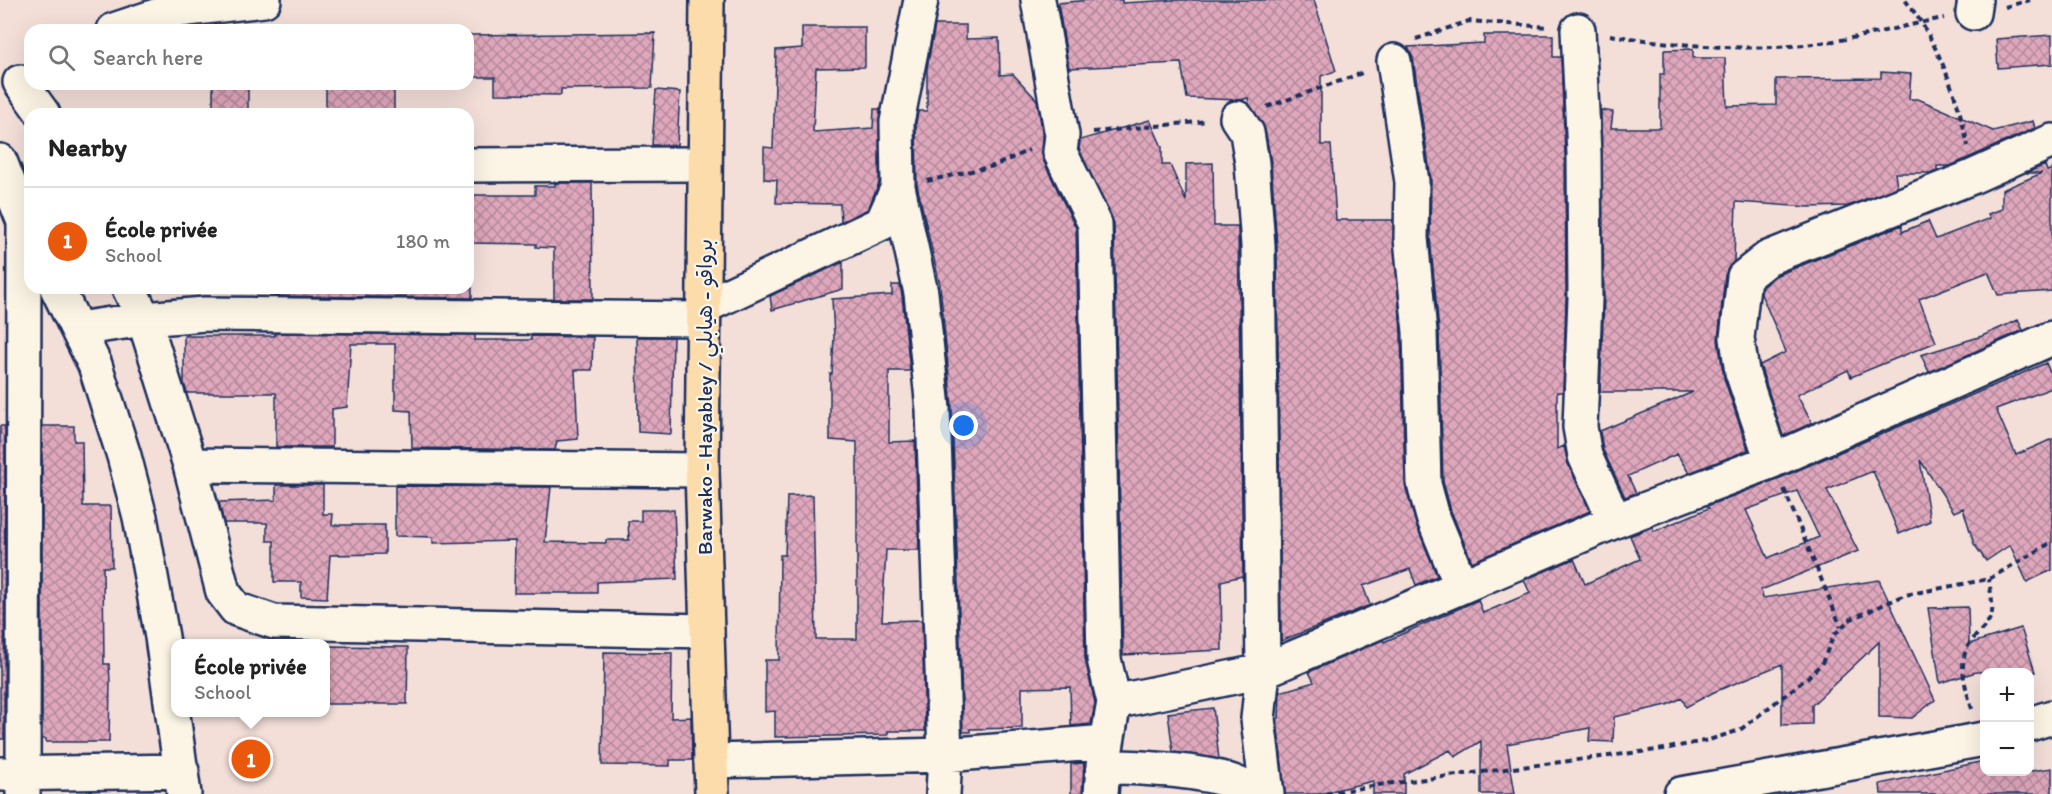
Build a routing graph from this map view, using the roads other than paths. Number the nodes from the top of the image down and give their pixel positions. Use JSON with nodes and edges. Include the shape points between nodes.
{"nodes":[{"id":1,"x":264,"y":0,"type":"edge"},
{"id":2,"x":707,"y":0,"type":"edge"},
{"id":3,"x":921,"y":0,"type":"edge"},
{"id":4,"x":1038,"y":0,"type":"edge"},
{"id":5,"x":132,"y":24,"type":"edge"},
{"id":6,"x":1578,"y":30,"type":"road end"},
{"id":7,"x":1394,"y":61,"type":"road end"},
{"id":8,"x":17,"y":83,"type":"edge"},
{"id":9,"x":39,"y":108,"type":"edge"},
{"id":10,"x":1237,"y":118,"type":"road end"},
{"id":11,"x":2052,"y":141,"type":"edge"},
{"id":12,"x":0,"y":161,"type":"edge"},
{"id":13,"x":703,"y":164,"type":"junction"},
{"id":14,"x":474,"y":165,"type":"edge"},
{"id":15,"x":898,"y":187,"type":"junction"},
{"id":16,"x":24,"y":223,"type":"edge"},
{"id":17,"x":26,"y":294,"type":"edge"},
{"id":18,"x":60,"y":294,"type":"edge"},
{"id":19,"x":132,"y":294,"type":"edge"},
{"id":20,"x":703,"y":313,"type":"junction"},
{"id":21,"x":144,"y":319,"type":"junction"},
{"id":22,"x":78,"y":329,"type":"junction"},
{"id":23,"x":2052,"y":338,"type":"edge"},
{"id":24,"x":1772,"y":461,"type":"junction"},
{"id":25,"x":190,"y":465,"type":"junction"},
{"id":26,"x":702,"y":470,"type":"junction"},
{"id":27,"x":1615,"y":521,"type":"junction"},
{"id":28,"x":1461,"y":585,"type":"junction"},
{"id":29,"x":707,"y":631,"type":"junction"},
{"id":30,"x":1263,"y":671,"type":"junction"},
{"id":31,"x":171,"y":700,"type":"edge"},
{"id":32,"x":1114,"y":702,"type":"junction"},
{"id":33,"x":174,"y":717,"type":"edge"},
{"id":34,"x":2052,"y":717,"type":"edge"},
{"id":35,"x":2034,"y":723,"type":"edge"},
{"id":36,"x":1980,"y":740,"type":"edge"},
{"id":37,"x":945,"y":755,"type":"junction"},
{"id":38,"x":711,"y":761,"type":"junction"},
{"id":39,"x":1104,"y":767,"type":"edge"},
{"id":40,"x":15,"y":780,"type":"edge"},
{"id":41,"x":183,"y":783,"type":"edge"},
{"id":42,"x":712,"y":794,"type":"edge"},
{"id":43,"x":943,"y":794,"type":"edge"},
{"id":44,"x":1255,"y":794,"type":"edge"},
{"id":45,"x":1267,"y":794,"type":"edge"},
{"id":46,"x":1681,"y":794,"type":"edge"}],
"edges":[{"from":1,"to":5,"type":"street","via":[[171,11]]},
{"from":2,"to":13,"type":"main road","name":"Barwako - Hayabley / برواقو - هيابلي"},
{"from":3,"to":15,"type":"street","via":[[897,122]]},
{"from":4,"to":32,"type":"street","via":[[1062,135],[1060,152],[1095,224],[1104,658]]},
{"from":6,"to":27,"type":"street","via":[[1585,298],[1580,427],[1586,456]]},
{"from":7,"to":28,"type":"street","via":[[1412,182],[1411,238],[1420,332],[1424,484]]},
{"from":8,"to":9,"type":"street"},
{"from":10,"to":30,"type":"street","via":[[1246,133],[1252,163],[1258,246]]},
{"from":11,"to":24,"type":"street","via":[[1768,258],[1744,277],[1737,338],[1742,372]]},
{"from":12,"to":16,"type":"street"},
{"from":13,"to":14,"type":"street"},
{"from":13,"to":20,"type":"main road","name":"Barwako - Hayabley / برواقو - هيابلي"},
{"from":15,"to":20,"type":"street","via":[[882,223]]},
{"from":15,"to":37,"type":"street","via":[[921,293],[933,409]]},
{"from":17,"to":40,"type":"street"},
{"from":18,"to":22,"type":"street"},
{"from":19,"to":21,"type":"street"},
{"from":20,"to":21,"type":"street","via":[[205,314]]},
{"from":20,"to":26,"type":"main road","name":"Barwako - Hayabley / برواقو - هيابلي"},
{"from":21,"to":22,"type":"street"},
{"from":21,"to":25,"type":"street"},
{"from":22,"to":31,"type":"street","via":[[95,365],[140,518]]},
{"from":23,"to":24,"type":"street"},
{"from":24,"to":27,"type":"street"},
{"from":25,"to":26,"type":"street"},
{"from":25,"to":29,"type":"street","via":[[223,592],[236,609],[252,617],[274,622]]},
{"from":26,"to":29,"type":"main road","name":"Barwako - Hayabley / برواقو - هيابلي"},
{"from":27,"to":28,"type":"street"},
{"from":28,"to":30,"type":"street"},
{"from":29,"to":38,"type":"main road","name":"Barwako - Hayabley / برواقو - هيابلي"},
{"from":30,"to":32,"type":"street"},
{"from":30,"to":45,"type":"street","via":[[1258,719]]},
{"from":32,"to":39,"type":"street"},
{"from":33,"to":41,"type":"street"},
{"from":34,"to":35,"type":"street"},
{"from":36,"to":46,"type":"street"},
{"from":37,"to":38,"type":"street"},
{"from":37,"to":39,"type":"street"},
{"from":37,"to":43,"type":"street"},
{"from":38,"to":42,"type":"main road","name":"Barwako - Hayabley / برواقو - هيابلي"},
{"from":39,"to":44,"type":"street","via":[[1189,772],[1222,779]]},
{"from":40,"to":41,"type":"street"}]}
